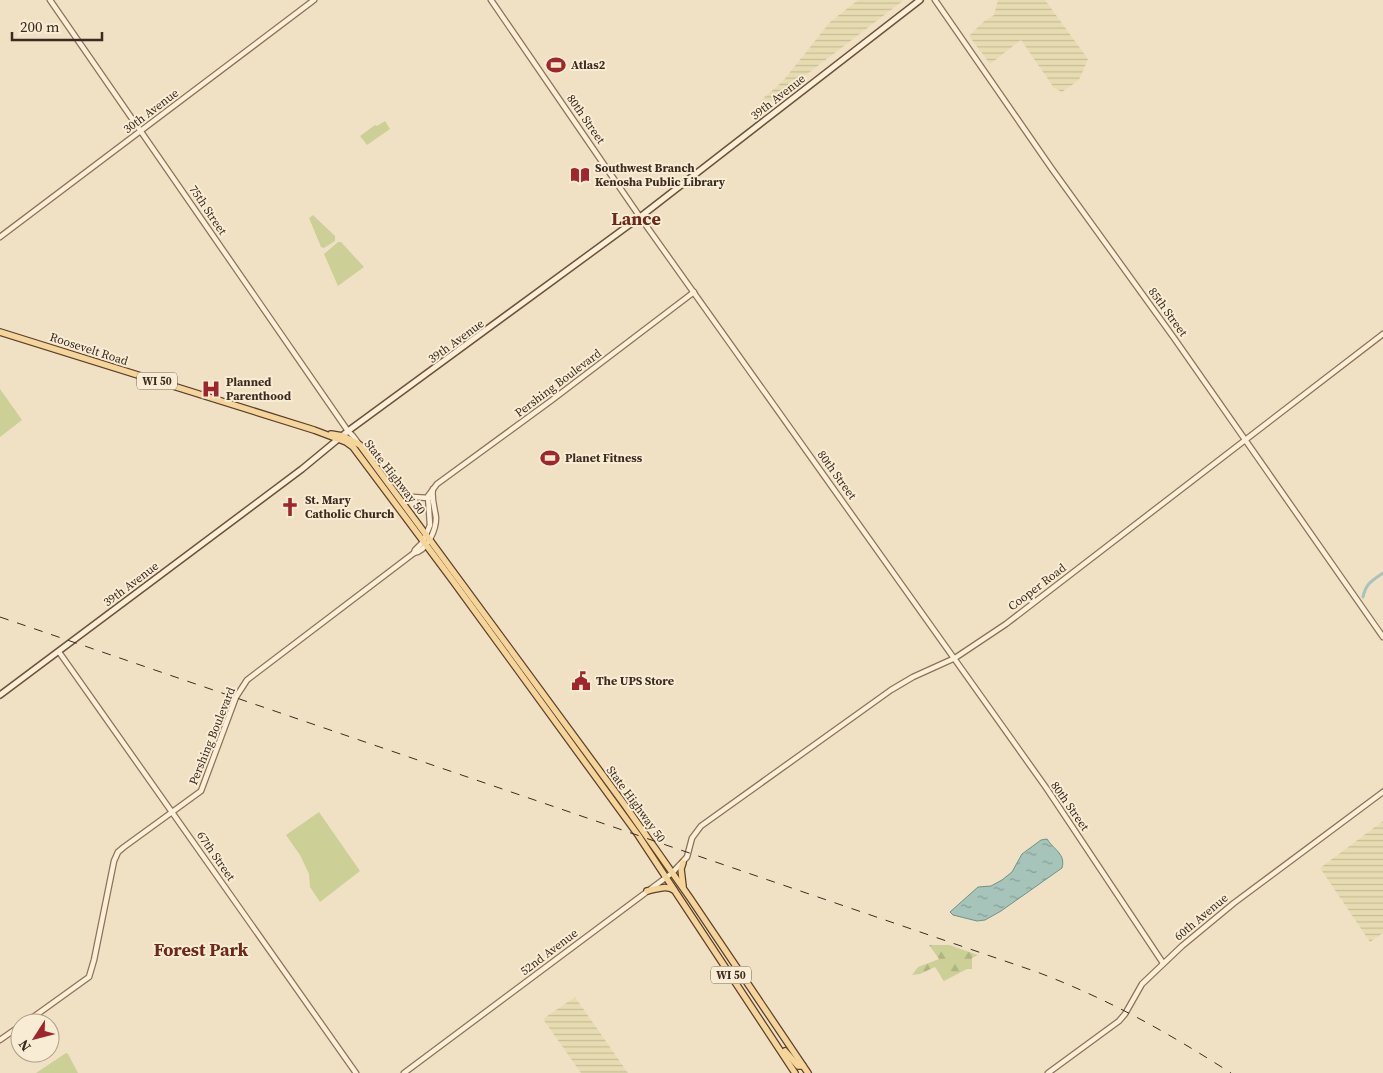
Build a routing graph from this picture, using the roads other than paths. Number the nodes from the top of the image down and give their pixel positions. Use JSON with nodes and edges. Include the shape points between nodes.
{"nodes":[{"id":1,"x":50,"y":0,"type":"edge"},
{"id":2,"x":314,"y":0,"type":"edge"},
{"id":3,"x":491,"y":0,"type":"edge"},
{"id":4,"x":920,"y":0,"type":"edge"},
{"id":5,"x":935,"y":0,"type":"edge"},
{"id":6,"x":141,"y":131,"type":"junction"},
{"id":7,"x":640,"y":217,"type":"junction"},
{"id":8,"x":0,"y":237,"type":"edge"},
{"id":9,"x":694,"y":292,"type":"junction"},
{"id":10,"x":0,"y":332,"type":"edge"},
{"id":11,"x":1383,"y":334,"type":"edge"},
{"id":12,"x":314,"y":430,"type":"joint"},
{"id":13,"x":348,"y":431,"type":"junction"},
{"id":14,"x":341,"y":438,"type":"junction"},
{"id":15,"x":349,"y":439,"type":"junction"},
{"id":16,"x":1245,"y":441,"type":"junction"},
{"id":17,"x":360,"y":445,"type":"junction"},
{"id":18,"x":353,"y":447,"type":"junction"},
{"id":19,"x":413,"y":497,"type":"dead end"},
{"id":20,"x":430,"y":498,"type":"junction"},
{"id":21,"x":427,"y":540,"type":"junction"},
{"id":22,"x":1383,"y":637,"type":"edge"},
{"id":23,"x":58,"y":652,"type":"junction"},
{"id":24,"x":955,"y":658,"type":"junction"},
{"id":25,"x":0,"y":695,"type":"edge"},
{"id":26,"x":1383,"y":792,"type":"edge"},
{"id":27,"x":173,"y":813,"type":"junction"},
{"id":28,"x":692,"y":838,"type":"joint"},
{"id":29,"x":642,"y":842,"type":"junction"},
{"id":30,"x":682,"y":863,"type":"junction"},
{"id":31,"x":672,"y":873,"type":"junction"},
{"id":32,"x":666,"y":877,"type":"junction"},
{"id":33,"x":684,"y":890,"type":"junction"},
{"id":34,"x":647,"y":891,"type":"junction"},
{"id":35,"x":676,"y":892,"type":"junction"},
{"id":36,"x":698,"y":910,"type":"junction"},
{"id":37,"x":711,"y":945,"type":"junction"},
{"id":38,"x":1163,"y":963,"type":"junction"},
{"id":39,"x":734,"y":965,"type":"junction"},
{"id":40,"x":39,"y":1013,"type":"edge"},
{"id":41,"x":766,"y":1028,"type":"junction"},
{"id":42,"x":803,"y":1066,"type":"junction"},
{"id":43,"x":356,"y":1073,"type":"edge"},
{"id":44,"x":404,"y":1073,"type":"edge"},
{"id":45,"x":795,"y":1073,"type":"edge"},
{"id":46,"x":808,"y":1073,"type":"edge"},
{"id":47,"x":1048,"y":1073,"type":"edge"}],
"edges":[{"from":1,"to":6,"type":"street","name":"75th Street"},
{"from":2,"to":6,"type":"street","name":"30th Avenue"},
{"from":3,"to":7,"type":"street","name":"80th Street"},
{"from":4,"to":7,"type":"main road","name":"39th Avenue"},
{"from":5,"to":16,"type":"street","name":"85th Street"},
{"from":6,"to":8,"type":"street","name":"30th Avenue"},
{"from":6,"to":13,"type":"street","name":"75th Street"},
{"from":7,"to":9,"type":"street","name":"80th Street"},
{"from":7,"to":13,"type":"main road","name":"39th Avenue"},
{"from":9,"to":20,"type":"street","name":"Pershing Boulevard","via":[[440,481]]},
{"from":9,"to":24,"type":"street","name":"80th Street"},
{"from":10,"to":12,"type":"main road","name":"Roosevelt Road","number":"WI 50"},
{"from":11,"to":16,"type":"street","name":"Cooper Road"},
{"from":12,"to":14,"type":"main road","name":"State Highway 50","number":"WI 50"},
{"from":13,"to":14,"type":"main road","name":"39th Avenue"},
{"from":13,"to":15,"type":"street","name":"75th Street"},
{"from":13,"to":17,"type":"street","name":"75th Street"},
{"from":14,"to":15,"type":"main road","name":"State Highway 50","number":"WI 50"},
{"from":14,"to":18,"type":"main road","name":"State Highway 50","number":"WI 50"},
{"from":14,"to":23,"type":"main road","name":"39th Avenue"},
{"from":15,"to":17,"type":"main road","name":"State Highway 50","number":"WI 50"},
{"from":15,"to":18,"type":"street","name":"75th Street"},
{"from":16,"to":22,"type":"street","name":"85th Street"},
{"from":16,"to":24,"type":"street","name":"Cooper Road","via":[[1006,624]]},
{"from":17,"to":21,"type":"main road","name":"State Highway 50","number":"WI 50"},
{"from":18,"to":21,"type":"main road","name":"State Highway 50","number":"WI 50"},
{"from":19,"to":20,"type":"street"},
{"from":20,"to":21,"type":"street","name":"Pershing Boulevard","via":[[436,521]]},
{"from":21,"to":27,"type":"street","name":"Pershing Boulevard","via":[[247,680],[236,697],[202,790]]},
{"from":21,"to":29,"type":"main road","name":"State Highway 50","number":"WI 50"},
{"from":21,"to":31,"type":"main road","name":"State Highway 50","number":"WI 50"},
{"from":23,"to":25,"type":"main road","name":"39th Avenue"},
{"from":23,"to":27,"type":"street","name":"67th Street"},
{"from":24,"to":28,"type":"street","name":"Cooper Road","via":[[913,677],[869,704],[706,823]]},
{"from":24,"to":38,"type":"street","name":"80th Street"},
{"from":26,"to":38,"type":"street","name":"60th Avenue","via":[[1234,902]]},
{"from":27,"to":40,"type":"street","name":"Pershing Boulevard","via":[[116,855],[87,980]]},
{"from":27,"to":43,"type":"street","name":"67th Street"},
{"from":28,"to":30,"type":"street","name":"52nd Avenue"},
{"from":29,"to":31,"type":"main road"},
{"from":29,"to":32,"type":"main road","name":"State Highway 50","number":"WI 50"},
{"from":30,"to":31,"type":"street","name":"52nd Avenue"},
{"from":30,"to":33,"type":"main road"},
{"from":31,"to":32,"type":"street","name":"52nd Avenue"},
{"from":31,"to":33,"type":"main road","name":"State Highway 50","number":"WI 50"},
{"from":32,"to":34,"type":"street","name":"52nd Avenue"},
{"from":32,"to":35,"type":"main road","name":"State Highway 50","number":"WI 50"},
{"from":32,"to":36,"type":"main road","via":[[671,877]]},
{"from":33,"to":36,"type":"main road","name":"State Highway 50","number":"WI 50"},
{"from":34,"to":35,"type":"main road","via":[[671,888]]},
{"from":34,"to":44,"type":"street","name":"52nd Avenue"},
{"from":35,"to":37,"type":"main road","name":"State Highway 50","number":"WI 50"},
{"from":36,"to":39,"type":"main road","name":"State Highway 50","number":"WI 50"},
{"from":37,"to":39,"type":"main road"},
{"from":37,"to":41,"type":"main road","name":"State Highway 50","number":"WI 50"},
{"from":38,"to":47,"type":"street","name":"60th Avenue","via":[[1142,984],[1119,1021]]},
{"from":39,"to":42,"type":"main road","name":"State Highway 50","number":"WI 50"},
{"from":41,"to":42,"type":"main road","via":[[793,1061]]},
{"from":41,"to":45,"type":"main road","name":"State Highway 50","number":"WI 50"},
{"from":42,"to":46,"type":"main road","name":"State Highway 50","number":"WI 50"}]}
